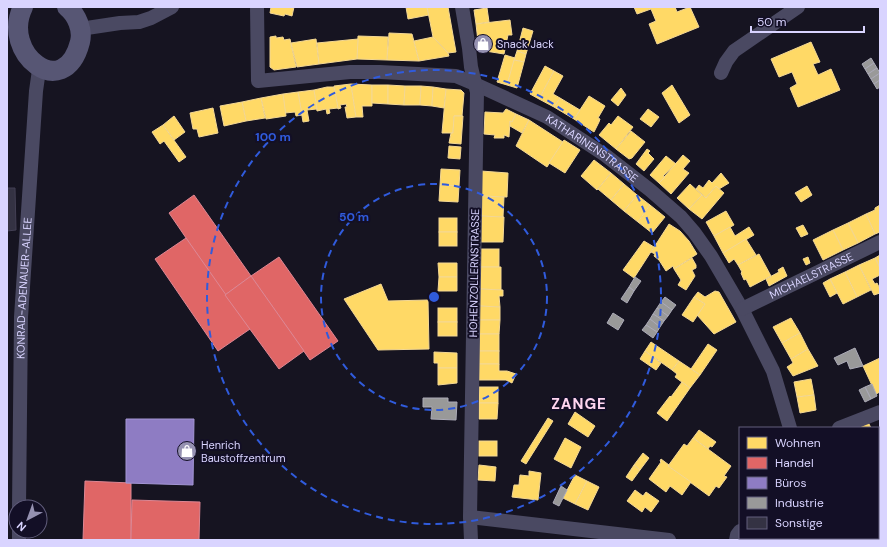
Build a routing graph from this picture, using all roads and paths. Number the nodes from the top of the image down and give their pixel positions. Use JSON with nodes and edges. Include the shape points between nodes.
{"nodes":[{"id":1,"x":22,"y":7,"type":"edge"},
{"id":2,"x":67,"y":7,"type":"edge"},
{"id":3,"x":172,"y":7,"type":"edge"},
{"id":4,"x":257,"y":7,"type":"edge"},
{"id":5,"x":462,"y":7,"type":"edge"},
{"id":6,"x":798,"y":7,"type":"edge"},
{"id":7,"x":80,"y":29,"type":"junction"},
{"id":8,"x":8,"y":34,"type":"edge"},
{"id":9,"x":39,"y":70,"type":"junction"},
{"id":10,"x":721,"y":73,"type":"dead end"},
{"id":11,"x":475,"y":84,"type":"junction"},
{"id":12,"x":880,"y":242,"type":"edge"},
{"id":13,"x":742,"y":309,"type":"junction"},
{"id":14,"x":880,"y":412,"type":"edge"},
{"id":15,"x":790,"y":427,"type":"edge"},
{"id":16,"x":842,"y":427,"type":"edge"},
{"id":17,"x":19,"y":499,"type":"edge"},
{"id":18,"x":470,"y":517,"type":"junction"},
{"id":19,"x":471,"y":540,"type":"edge"},
{"id":20,"x":669,"y":540,"type":"edge"}],
"edges":[{"from":1,"to":8,"type":"main road","via":[[16,13]]},
{"from":2,"to":7,"type":"main road","via":[[76,18]]},
{"from":3,"to":7,"type":"street","via":[[139,22]]},
{"from":4,"to":11,"type":"street","name":"KATHARINENSTRASSE","via":[[258,81],[350,72],[380,72],[456,76]]},
{"from":5,"to":11,"type":"street","name":"HOHENZOLLERNSTRASSE"},
{"from":6,"to":10,"type":"street","via":[[734,51]]},
{"from":7,"to":9,"type":"main road","via":[[77,51],[70,60],[50,71]]},
{"from":8,"to":9,"type":"main road","via":[[17,57],[29,67]]},
{"from":9,"to":17,"type":"street","name":"KONRAD-ADENAUER-ALLEE","via":[[21,317]]},
{"from":11,"to":13,"type":"street","name":"KATHARINENSTRASSE","via":[[547,117],[605,155],[650,190],[694,232]]},
{"from":11,"to":18,"type":"street","name":"HOHENZOLLERNSTRASSE","via":[[477,92]]},
{"from":12,"to":13,"type":"street","name":"MICHAELSTRASSE"},
{"from":13,"to":15,"type":"street","name":"KATHARINENSTRASSE","via":[[773,371]]},
{"from":14,"to":16,"type":"street"},
{"from":18,"to":19,"type":"street","name":"HOHENZOLLERNSTRASSE"},
{"from":18,"to":20,"type":"street"}]}
